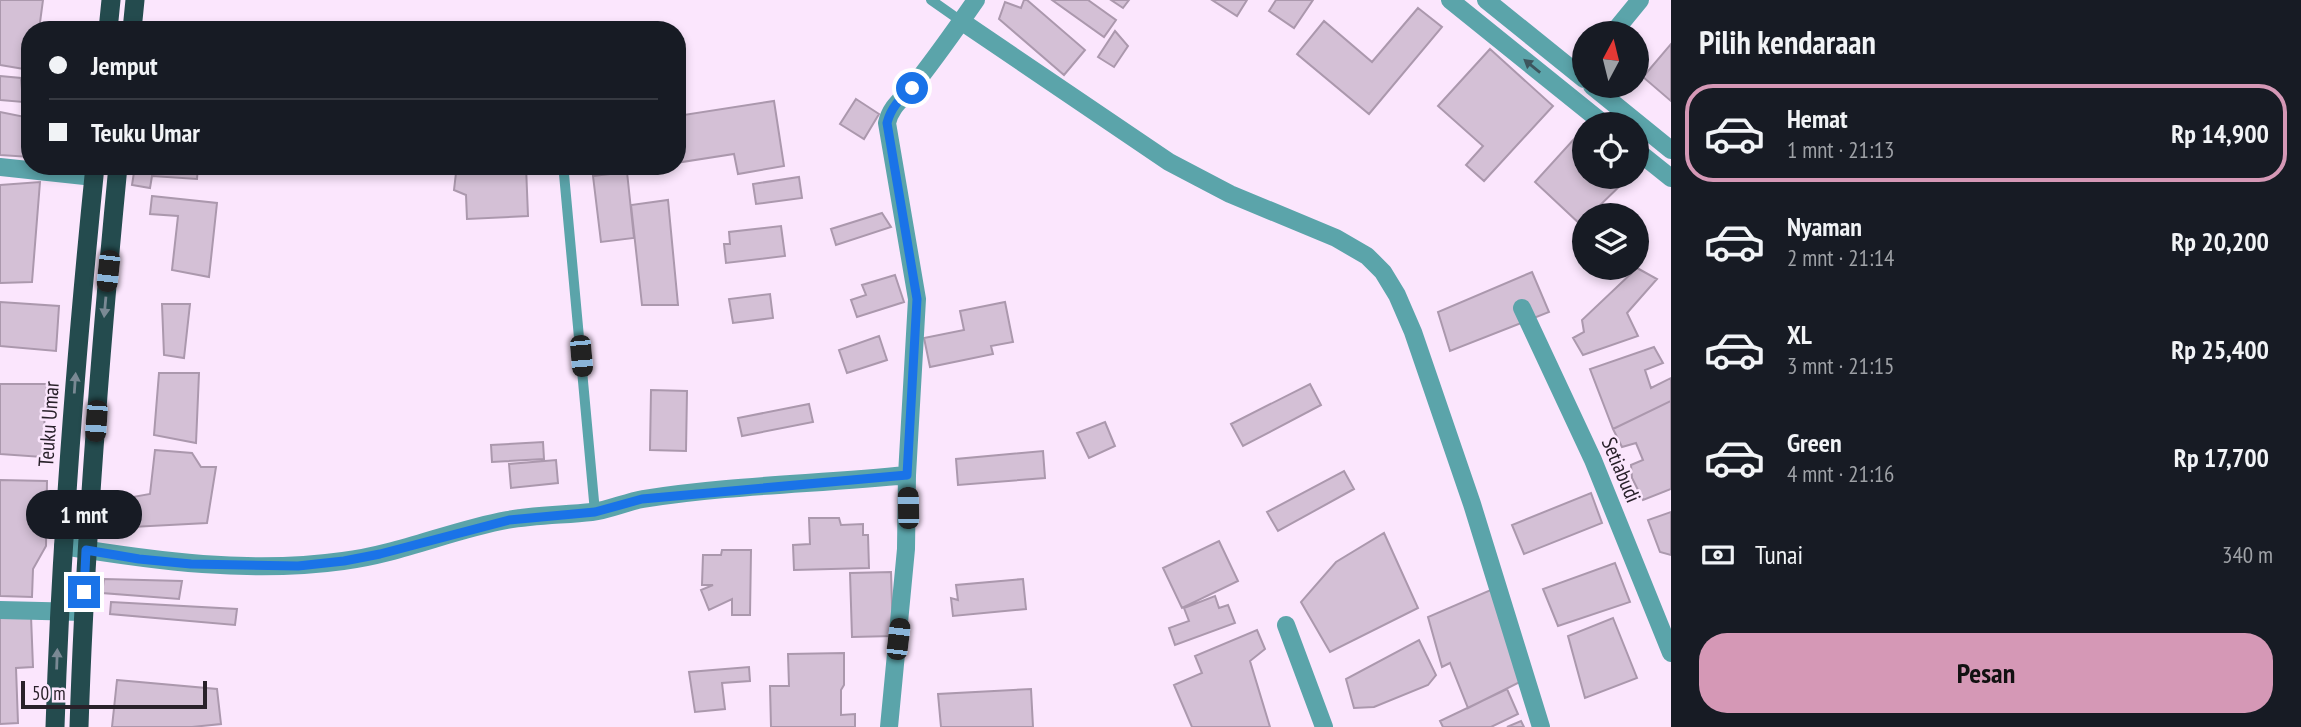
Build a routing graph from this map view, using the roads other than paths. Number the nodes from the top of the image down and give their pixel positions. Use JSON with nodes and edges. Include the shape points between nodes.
{"nodes":[{"id":1,"x":111,"y":0,"type":"edge"},
{"id":2,"x":135,"y":0,"type":"edge"},
{"id":3,"x":931,"y":0,"type":"edge"},
{"id":4,"x":976,"y":0,"type":"edge"},
{"id":5,"x":1450,"y":0,"type":"edge"},
{"id":6,"x":1486,"y":0,"type":"edge"},
{"id":7,"x":1640,"y":0,"type":"edge"},
{"id":8,"x":109,"y":21,"type":"edge"},
{"id":9,"x":133,"y":21,"type":"edge"},
{"id":10,"x":961,"y":21,"type":"junction"},
{"id":11,"x":1623,"y":21,"type":"edge"},
{"id":12,"x":1572,"y":67,"type":"edge"},
{"id":13,"x":1572,"y":88,"type":"edge"},
{"id":14,"x":1566,"y":93,"type":"junction"},
{"id":15,"x":1610,"y":98,"type":"edge"},
{"id":16,"x":1589,"y":112,"type":"edge"},
{"id":17,"x":1671,"y":150,"type":"edge"},
{"id":18,"x":1649,"y":160,"type":"edge"},
{"id":19,"x":0,"y":167,"type":"edge"},
{"id":20,"x":21,"y":168,"type":"edge"},
{"id":21,"x":94,"y":175,"type":"edge"},
{"id":22,"x":117,"y":175,"type":"edge"},
{"id":23,"x":564,"y":175,"type":"edge"},
{"id":24,"x":1671,"y":178,"type":"edge"},
{"id":25,"x":1522,"y":308,"type":"dead end"},
{"id":26,"x":907,"y":475,"type":"junction"},
{"id":27,"x":595,"y":512,"type":"junction"},
{"id":28,"x":63,"y":546,"type":"junction"},
{"id":29,"x":86,"y":550,"type":"junction"},
{"id":30,"x":0,"y":610,"type":"edge"},
{"id":31,"x":83,"y":612,"type":"junction"},
{"id":32,"x":59,"y":614,"type":"junction"},
{"id":33,"x":1286,"y":625,"type":"dead end"},
{"id":34,"x":1671,"y":653,"type":"edge"},
{"id":35,"x":55,"y":727,"type":"edge"},
{"id":36,"x":79,"y":727,"type":"edge"},
{"id":37,"x":889,"y":727,"type":"edge"},
{"id":38,"x":1324,"y":727,"type":"edge"},
{"id":39,"x":1541,"y":727,"type":"edge"}],
"edges":[{"from":1,"to":8,"type":"highway"},
{"from":2,"to":9,"type":"highway"},
{"from":3,"to":10,"type":"lane"},
{"from":4,"to":10,"type":"street"},
{"from":14,"to":5,"type":"street","one_way":true},
{"from":6,"to":12,"type":"street"},
{"from":7,"to":11,"type":"street"},
{"from":10,"to":26,"type":"street","via":[[912,88],[896,102],[887,123],[917,299]]},
{"from":10,"to":39,"type":"street","via":[[1169,162],[1230,194],[1336,238],[1367,256],[1383,272],[1397,295],[1431,385]]},
{"from":13,"to":14,"type":"street"},
{"from":14,"to":16,"type":"street"},
{"from":15,"to":17,"type":"street"},
{"from":18,"to":24,"type":"street"},
{"from":19,"to":20,"type":"street"},
{"from":28,"to":21,"type":"highway","name":"Teuku Umar","one_way":true},
{"from":22,"to":29,"type":"highway","one_way":true},
{"from":23,"to":27,"type":"lane"},
{"from":25,"to":34,"type":"street","name":"Setiabudi","via":[[1592,460]]},
{"from":26,"to":27,"type":"street","via":[[642,499]]},
{"from":26,"to":37,"type":"street","via":[[905,562]]},
{"from":27,"to":29,"type":"street","via":[[509,520],[380,554],[298,566],[191,564]]},
{"from":28,"to":29,"type":"street"},
{"from":28,"to":32,"type":"highway","name":"Teuku Umar"},
{"from":29,"to":31,"type":"highway"},
{"from":30,"to":32,"type":"street"},
{"from":31,"to":32,"type":"street"},
{"from":31,"to":36,"type":"highway"},
{"from":35,"to":32,"type":"highway","name":"Teuku Umar","one_way":true},
{"from":33,"to":38,"type":"street"}]}
